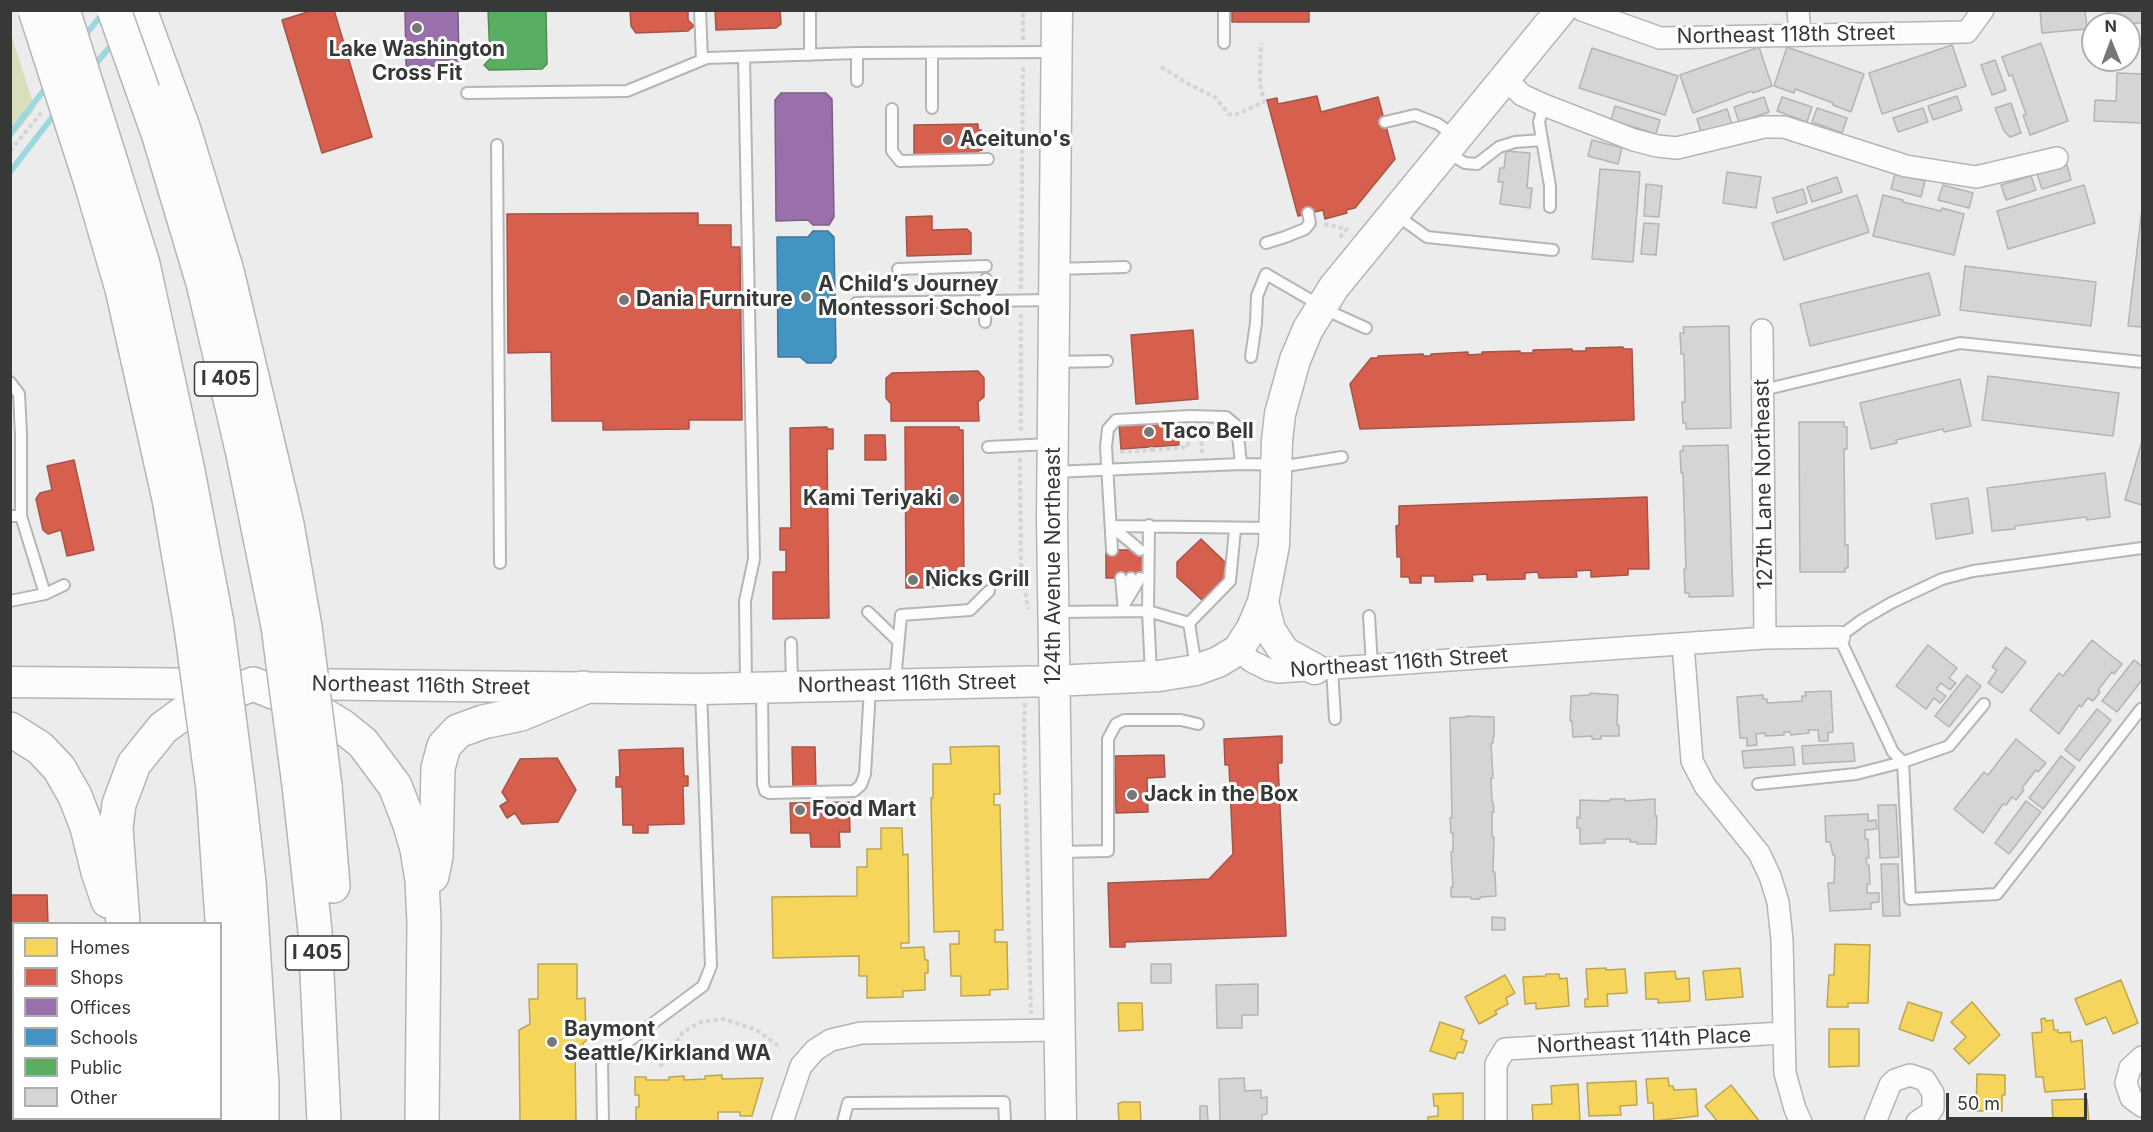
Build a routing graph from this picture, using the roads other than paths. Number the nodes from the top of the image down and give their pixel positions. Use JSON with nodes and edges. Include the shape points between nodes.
{"nodes":[{"id":1,"x":35,"y":10,"type":"edge"},
{"id":2,"x":63,"y":10,"type":"edge"},
{"id":3,"x":114,"y":10,"type":"edge"},
{"id":4,"x":140,"y":10,"type":"edge"},
{"id":5,"x":165,"y":10,"type":"edge"},
{"id":6,"x":700,"y":10,"type":"edge"},
{"id":7,"x":810,"y":10,"type":"edge"},
{"id":8,"x":1057,"y":10,"type":"edge"},
{"id":9,"x":1224,"y":10,"type":"edge"},
{"id":10,"x":1561,"y":10,"type":"edge"},
{"id":11,"x":1582,"y":10,"type":"edge"},
{"id":12,"x":1798,"y":10,"type":"edge"},
{"id":13,"x":1983,"y":10,"type":"edge"},
{"id":14,"x":1800,"y":34,"type":"junction"},
{"id":15,"x":1224,"y":43,"type":"dead end"},
{"id":16,"x":1056,"y":52,"type":"junction"},
{"id":17,"x":857,"y":53,"type":"junction"},
{"id":18,"x":932,"y":54,"type":"junction"},
{"id":19,"x":810,"y":55,"type":"junction"},
{"id":20,"x":744,"y":57,"type":"junction"},
{"id":21,"x":702,"y":60,"type":"junction"},
{"id":22,"x":162,"y":71,"type":"junction"},
{"id":23,"x":1505,"y":78,"type":"junction"},
{"id":24,"x":857,"y":81,"type":"dead end"},
{"id":25,"x":467,"y":93,"type":"dead end"},
{"id":26,"x":1544,"y":105,"type":"junction"},
{"id":27,"x":932,"y":108,"type":"dead end"},
{"id":28,"x":891,"y":109,"type":"dead end"},
{"id":29,"x":1385,"y":122,"type":"dead end"},
{"id":30,"x":1542,"y":140,"type":"junction"},
{"id":31,"x":497,"y":145,"type":"dead end"},
{"id":32,"x":1451,"y":145,"type":"junction"},
{"id":33,"x":988,"y":159,"type":"dead end"},
{"id":34,"x":2056,"y":159,"type":"dead end"},
{"id":35,"x":101,"y":172,"type":"junction"},
{"id":36,"x":1550,"y":207,"type":"dead end"},
{"id":37,"x":1394,"y":214,"type":"junction"},
{"id":38,"x":1309,"y":217,"type":"road end"},
{"id":39,"x":1266,"y":243,"type":"dead end"},
{"id":40,"x":1553,"y":250,"type":"dead end"},
{"id":41,"x":986,"y":266,"type":"dead end"},
{"id":42,"x":1125,"y":267,"type":"dead end"},
{"id":43,"x":897,"y":268,"type":"dead end"},
{"id":44,"x":1055,"y":269,"type":"junction"},
{"id":45,"x":986,"y":279,"type":"dead end"},
{"id":46,"x":1055,"y":300,"type":"junction"},
{"id":47,"x":986,"y":301,"type":"junction"},
{"id":48,"x":856,"y":303,"type":"dead end"},
{"id":49,"x":1322,"y":306,"type":"junction"},
{"id":50,"x":985,"y":322,"type":"dead end"},
{"id":51,"x":1366,"y":328,"type":"dead end"},
{"id":52,"x":1762,"y":330,"type":"dead end"},
{"id":53,"x":1251,"y":357,"type":"dead end"},
{"id":54,"x":1107,"y":361,"type":"dead end"},
{"id":55,"x":1054,"y":362,"type":"junction"},
{"id":56,"x":2142,"y":362,"type":"edge"},
{"id":57,"x":10,"y":382,"type":"edge"},
{"id":58,"x":1763,"y":390,"type":"junction"},
{"id":59,"x":988,"y":447,"type":"dead end"},
{"id":60,"x":1341,"y":457,"type":"dead end"},
{"id":61,"x":1053,"y":458,"type":"junction"},
{"id":62,"x":1241,"y":464,"type":"junction"},
{"id":63,"x":1276,"y":464,"type":"junction"},
{"id":64,"x":1108,"y":471,"type":"junction"},
{"id":65,"x":16,"y":516,"type":"edge"},
{"id":66,"x":1149,"y":525,"type":"junction"},
{"id":67,"x":1111,"y":526,"type":"junction"},
{"id":68,"x":1275,"y":528,"type":"junction"},
{"id":69,"x":1235,"y":529,"type":"junction"},
{"id":70,"x":2142,"y":549,"type":"edge"},
{"id":71,"x":500,"y":564,"type":"dead end"},
{"id":72,"x":64,"y":585,"type":"dead end"},
{"id":73,"x":990,"y":591,"type":"dead end"},
{"id":74,"x":45,"y":594,"type":"junction"},
{"id":75,"x":10,"y":602,"type":"edge"},
{"id":76,"x":1263,"y":602,"type":"junction"},
{"id":77,"x":1124,"y":608,"type":"junction"},
{"id":78,"x":1148,"y":611,"type":"junction"},
{"id":79,"x":868,"y":612,"type":"dead end"},
{"id":80,"x":1041,"y":612,"type":"junction"},
{"id":81,"x":1369,"y":616,"type":"dead end"},
{"id":82,"x":1189,"y":623,"type":"junction"},
{"id":83,"x":292,"y":626,"type":"junction"},
{"id":84,"x":1765,"y":638,"type":"junction"},
{"id":85,"x":1839,"y":638,"type":"junction"},
{"id":86,"x":898,"y":641,"type":"junction"},
{"id":87,"x":791,"y":643,"type":"dead end"},
{"id":88,"x":1683,"y":644,"type":"junction"},
{"id":89,"x":1238,"y":650,"type":"junction"},
{"id":90,"x":1372,"y":666,"type":"junction"},
{"id":91,"x":1324,"y":669,"type":"junction"},
{"id":92,"x":1196,"y":670,"type":"junction"},
{"id":93,"x":1151,"y":677,"type":"junction"},
{"id":94,"x":1054,"y":681,"type":"junction"},
{"id":95,"x":10,"y":682,"type":"edge"},
{"id":96,"x":253,"y":684,"type":"junction"},
{"id":97,"x":883,"y":684,"type":"junction"},
{"id":98,"x":792,"y":687,"type":"junction"},
{"id":99,"x":583,"y":688,"type":"junction"},
{"id":100,"x":754,"y":688,"type":"junction"},
{"id":101,"x":701,"y":689,"type":"junction"},
{"id":102,"x":1984,"y":704,"type":"dead end"},
{"id":103,"x":2141,"y":709,"type":"edge"},
{"id":104,"x":1335,"y":719,"type":"dead end"},
{"id":105,"x":1198,"y":724,"type":"dead end"},
{"id":106,"x":10,"y":729,"type":"edge"},
{"id":107,"x":1903,"y":762,"type":"junction"},
{"id":108,"x":1758,"y":784,"type":"dead end"},
{"id":109,"x":312,"y":786,"type":"junction"},
{"id":110,"x":225,"y":788,"type":"junction"},
{"id":111,"x":1056,"y":852,"type":"junction"},
{"id":112,"x":116,"y":922,"type":"edge"},
{"id":113,"x":123,"y":922,"type":"edge"},
{"id":114,"x":424,"y":922,"type":"junction"},
{"id":115,"x":1059,"y":1030,"type":"junction"},
{"id":116,"x":1783,"y":1033,"type":"junction"},
{"id":117,"x":2142,"y":1057,"type":"edge"},
{"id":118,"x":2142,"y":1106,"type":"edge"},
{"id":119,"x":233,"y":1122,"type":"edge"},
{"id":120,"x":262,"y":1122,"type":"edge"},
{"id":121,"x":324,"y":1122,"type":"edge"},
{"id":122,"x":345,"y":1122,"type":"edge"},
{"id":123,"x":422,"y":1122,"type":"edge"},
{"id":124,"x":603,"y":1122,"type":"edge"},
{"id":125,"x":782,"y":1122,"type":"edge"},
{"id":126,"x":843,"y":1122,"type":"edge"},
{"id":127,"x":1005,"y":1122,"type":"edge"},
{"id":128,"x":1061,"y":1122,"type":"edge"},
{"id":129,"x":1496,"y":1122,"type":"edge"},
{"id":130,"x":1801,"y":1122,"type":"edge"},
{"id":131,"x":1875,"y":1122,"type":"edge"},
{"id":132,"x":1917,"y":1122,"type":"edge"}],
"edges":[{"from":1,"to":35,"type":"highway","number":"I 405","bridge":true},
{"from":2,"to":35,"type":"highway","number":"I 405","bridge":true},
{"from":3,"to":22,"type":"highway","number":"I 405","bridge":true},
{"from":4,"to":22,"type":"highway","number":"I 405"},
{"from":5,"to":22,"type":"highway"},
{"from":6,"to":21,"type":"lane"},
{"from":7,"to":19,"type":"lane"},
{"from":8,"to":16,"type":"street","name":"124th Avenue Northeast"},
{"from":9,"to":15,"type":"lane"},
{"from":10,"to":23,"type":"street"},
{"from":11,"to":14,"type":"street","name":"Northeast 118th Street","via":[[1660,38]]},
{"from":12,"to":14,"type":"street"},
{"from":13,"to":14,"type":"street","name":"Northeast 118th Street","via":[[1967,32]]},
{"from":16,"to":18,"type":"lane"},
{"from":16,"to":44,"type":"street","name":"124th Avenue Northeast"},
{"from":17,"to":18,"type":"lane"},
{"from":17,"to":19,"type":"lane"},
{"from":17,"to":24,"type":"lane"},
{"from":18,"to":27,"type":"lane"},
{"from":19,"to":20,"type":"lane"},
{"from":20,"to":21,"type":"lane"},
{"from":20,"to":100,"type":"lane","via":[[754,547],[745,601]]},
{"from":21,"to":25,"type":"lane","via":[[627,91]]},
{"from":22,"to":83,"type":"highway","number":"I 405","via":[[227,271],[264,420],[287,524]]},
{"from":22,"to":83,"type":"highway","number":"I 405","via":[[159,136],[203,283],[243,454]]},
{"from":23,"to":26,"type":"street","via":[[1522,95]]},
{"from":23,"to":32,"type":"street"},
{"from":26,"to":30,"type":"lane","via":[[1539,122]]},
{"from":26,"to":34,"type":"street","via":[[1657,146],[1677,148],[1764,127],[1784,127],[1906,166],[1976,177]]},
{"from":28,"to":33,"type":"lane","via":[[892,151],[900,161]]},
{"from":29,"to":32,"type":"lane","via":[[1415,115],[1438,124]]},
{"from":30,"to":32,"type":"lane","via":[[1500,147],[1477,164],[1465,164]]},
{"from":30,"to":36,"type":"lane"},
{"from":31,"to":71,"type":"lane"},
{"from":32,"to":37,"type":"street"},
{"from":35,"to":110,"type":"highway","number":"I 405","bridge":true,"via":[[122,289],[169,499],[204,625]]},
{"from":37,"to":40,"type":"lane","via":[[1427,237]]},
{"from":37,"to":49,"type":"street"},
{"from":38,"to":39,"type":"lane","via":[[1305,229]]},
{"from":41,"to":43,"type":"lane"},
{"from":42,"to":44,"type":"lane"},
{"from":44,"to":46,"type":"street","name":"124th Avenue Northeast"},
{"from":45,"to":47,"type":"lane"},
{"from":46,"to":47,"type":"lane"},
{"from":46,"to":55,"type":"street","name":"124th Avenue Northeast"},
{"from":47,"to":48,"type":"lane"},
{"from":47,"to":50,"type":"lane"},
{"from":49,"to":51,"type":"lane"},
{"from":49,"to":53,"type":"lane","via":[[1266,274],[1257,296]]},
{"from":49,"to":63,"type":"street","via":[[1294,360],[1280,414]]},
{"from":52,"to":58,"type":"street","name":"127th Lane Northeast"},
{"from":54,"to":55,"type":"lane"},
{"from":55,"to":61,"type":"street","name":"124th Avenue Northeast"},
{"from":56,"to":58,"type":"lane","via":[[1960,343]]},
{"from":57,"to":65,"type":"lane","via":[[19,393],[21,434]]},
{"from":58,"to":84,"type":"street","name":"127th Lane Northeast"},
{"from":59,"to":61,"type":"lane","via":[[1021,446]]},
{"from":60,"to":63,"type":"lane"},
{"from":61,"to":64,"type":"lane"},
{"from":61,"to":80,"type":"street","name":"124th Avenue Northeast"},
{"from":62,"to":63,"type":"lane"},
{"from":62,"to":64,"type":"lane"},
{"from":62,"to":64,"type":"lane","via":[[1237,426],[1226,417],[1190,416],[1116,420],[1108,429]]},
{"from":63,"to":68,"type":"street"},
{"from":64,"to":67,"type":"lane"},
{"from":65,"to":74,"type":"lane"},
{"from":66,"to":67,"type":"lane"},
{"from":66,"to":69,"type":"lane"},
{"from":66,"to":78,"type":"lane"},
{"from":67,"to":67,"type":"lane","via":[[1126,550]]},
{"from":68,"to":69,"type":"lane"},
{"from":68,"to":76,"type":"street"},
{"from":69,"to":82,"type":"lane","via":[[1230,581]]},
{"from":70,"to":85,"type":"lane","via":[[1942,579],[1891,603]]},
{"from":72,"to":74,"type":"lane"},
{"from":73,"to":86,"type":"lane","via":[[970,610],[901,615]]},
{"from":74,"to":75,"type":"lane"},
{"from":76,"to":89,"type":"street"},
{"from":76,"to":91,"type":"street","via":[[1270,630],[1286,653]]},
{"from":77,"to":77,"type":"lane","via":[[1126,578]]},
{"from":77,"to":78,"type":"lane"},
{"from":77,"to":80,"type":"lane"},
{"from":78,"to":82,"type":"lane"},
{"from":78,"to":93,"type":"lane"},
{"from":79,"to":86,"type":"lane"},
{"from":80,"to":94,"type":"street","name":"124th Avenue Northeast"},
{"from":81,"to":90,"type":"lane"},
{"from":82,"to":92,"type":"lane"},
{"from":83,"to":109,"type":"highway","number":"I 405","bridge":true},
{"from":84,"to":85,"type":"street","name":"Northeast 116th Street"},
{"from":84,"to":88,"type":"street","name":"Northeast 116th Street"},
{"from":85,"to":107,"type":"lane","via":[[1893,752]]},
{"from":86,"to":97,"type":"lane"},
{"from":87,"to":98,"type":"lane"},
{"from":88,"to":90,"type":"street","name":"Northeast 116th Street"},
{"from":88,"to":116,"type":"street","via":[[1692,761],[1706,786],[1759,852],[1778,902]]},
{"from":89,"to":91,"type":"street","name":"Northeast 116th Street","via":[[1251,661],[1278,672]]},
{"from":89,"to":92,"type":"street","name":"Northeast 116th Street"},
{"from":90,"to":91,"type":"street","name":"Northeast 116th Street"},
{"from":91,"to":104,"type":"lane"},
{"from":92,"to":93,"type":"street","name":"Northeast 116th Street"},
{"from":93,"to":94,"type":"street","name":"Northeast 116th Street"},
{"from":94,"to":97,"type":"street","name":"Northeast 116th Street"},
{"from":94,"to":111,"type":"street","name":"124th Avenue Northeast"},
{"from":95,"to":96,"type":"street","name":"Northeast 116th Street"},
{"from":96,"to":99,"type":"street","name":"Northeast 116th Street"},
{"from":96,"to":113,"type":"highway","via":[[184,712],[163,728],[134,764],[119,804],[116,828]]},
{"from":96,"to":114,"type":"highway","via":[[311,707],[363,743],[377,759],[394,786],[417,849]]},
{"from":97,"to":98,"type":"street","name":"Northeast 116th Street"},
{"from":97,"to":100,"type":"lane","via":[[865,774],[854,791],[765,791]]},
{"from":98,"to":100,"type":"street","name":"Northeast 116th Street"},
{"from":99,"to":101,"type":"street","name":"Northeast 116th Street"},
{"from":99,"to":114,"type":"highway","via":[[521,714],[458,731],[444,746],[438,768],[436,856]]},
{"from":100,"to":101,"type":"street","name":"Northeast 116th Street"},
{"from":101,"to":124,"type":"lane","via":[[711,966],[703,986],[603,1061]]},
{"from":102,"to":107,"type":"lane","via":[[1949,747]]},
{"from":103,"to":107,"type":"lane","via":[[1997,894],[1910,899]]},
{"from":105,"to":111,"type":"lane","via":[[1182,720],[1124,720],[1116,724],[1108,739],[1108,851]]},
{"from":106,"to":112,"type":"highway","via":[[40,748],[59,768],[75,796]]},
{"from":107,"to":108,"type":"lane","via":[[1857,774]]},
{"from":109,"to":121,"type":"highway","number":"I 405"},
{"from":109,"to":122,"type":"highway","number":"I 405","via":[[338,946]]},
{"from":110,"to":119,"type":"highway","number":"I 405"},
{"from":110,"to":120,"type":"highway","number":"I 405","via":[[249,882]]},
{"from":111,"to":115,"type":"street","name":"124th Avenue Northeast"},
{"from":114,"to":123,"type":"highway"},
{"from":115,"to":125,"type":"street","via":[[861,1033],[831,1040],[801,1066]]},
{"from":115,"to":128,"type":"street","name":"124th Avenue Northeast"},
{"from":116,"to":129,"type":"street","name":"Northeast 114th Place","via":[[1505,1049],[1496,1064]]},
{"from":116,"to":130,"type":"street","via":[[1785,1073]]},
{"from":117,"to":118,"type":"street","via":[[2130,1068],[2126,1083],[2132,1098]]},
{"from":126,"to":127,"type":"lane","via":[[848,1103],[1004,1102]]},
{"from":131,"to":132,"type":"street","via":[[1890,1085],[1910,1075],[1925,1080],[1933,1093],[1929,1114]]}]}
